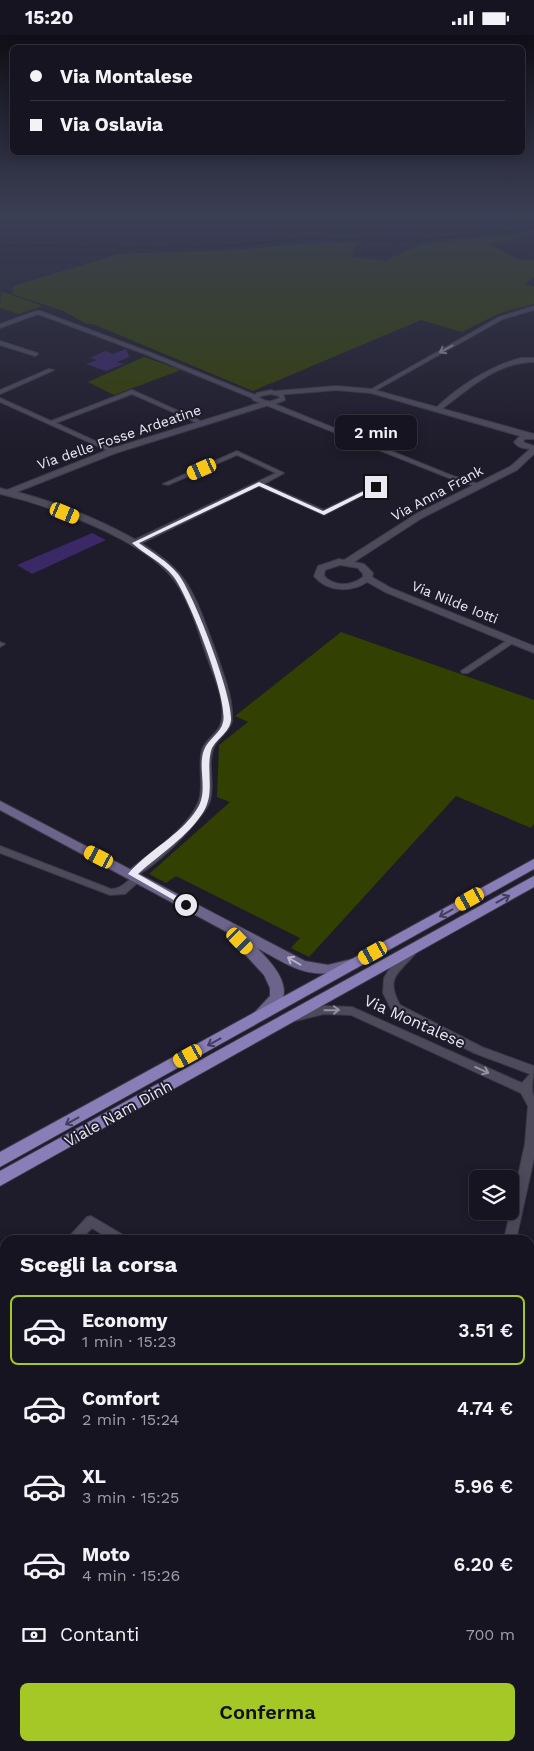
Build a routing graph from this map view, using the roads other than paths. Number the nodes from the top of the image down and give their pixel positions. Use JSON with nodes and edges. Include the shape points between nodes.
{"nodes":[{"id":1,"x":534,"y":308,"type":"edge"},
{"id":2,"x":22,"y":318,"type":"junction"},
{"id":3,"x":0,"y":319,"type":"edge"},
{"id":4,"x":0,"y":326,"type":"edge"},
{"id":5,"x":0,"y":343,"type":"edge"},
{"id":6,"x":35,"y":354,"type":"dead end"},
{"id":7,"x":534,"y":360,"type":"edge"},
{"id":8,"x":51,"y":370,"type":"dead end"},
{"id":9,"x":371,"y":391,"type":"junction"},
{"id":10,"x":0,"y":392,"type":"edge"},
{"id":11,"x":257,"y":397,"type":"junction"},
{"id":12,"x":281,"y":397,"type":"junction"},
{"id":13,"x":0,"y":400,"type":"edge"},
{"id":14,"x":268,"y":404,"type":"junction"},
{"id":15,"x":240,"y":410,"type":"junction"},
{"id":16,"x":437,"y":410,"type":"junction"},
{"id":17,"x":289,"y":411,"type":"junction"},
{"id":18,"x":51,"y":423,"type":"junction"},
{"id":19,"x":202,"y":423,"type":"junction"},
{"id":20,"x":504,"y":428,"type":"junction"},
{"id":21,"x":534,"y":437,"type":"edge"},
{"id":22,"x":520,"y":443,"type":"junction"},
{"id":23,"x":534,"y":449,"type":"edge"},
{"id":24,"x":113,"y":451,"type":"junction"},
{"id":25,"x":523,"y":459,"type":"junction"},
{"id":26,"x":166,"y":484,"type":"dead end"},
{"id":27,"x":259,"y":484,"type":"junction"},
{"id":28,"x":479,"y":485,"type":"junction"},
{"id":29,"x":376,"y":487,"type":"dead end"},
{"id":30,"x":3,"y":492,"type":"edge"},
{"id":31,"x":135,"y":543,"type":"junction"},
{"id":32,"x":363,"y":553,"type":"junction"},
{"id":33,"x":347,"y":562,"type":"junction"},
{"id":34,"x":361,"y":566,"type":"junction"},
{"id":35,"x":367,"y":577,"type":"junction"},
{"id":36,"x":358,"y":584,"type":"junction"},
{"id":37,"x":388,"y":590,"type":"junction"},
{"id":38,"x":512,"y":641,"type":"junction"},
{"id":39,"x":534,"y":650,"type":"edge"},
{"id":40,"x":465,"y":671,"type":"dead end"},
{"id":41,"x":0,"y":805,"type":"edge"},
{"id":42,"x":0,"y":849,"type":"edge"},
{"id":43,"x":534,"y":863,"type":"edge"},
{"id":44,"x":135,"y":876,"type":"junction"},
{"id":45,"x":534,"y":881,"type":"edge"},
{"id":46,"x":227,"y":927,"type":"junction"},
{"id":47,"x":415,"y":949,"type":"junction"},
{"id":48,"x":357,"y":962,"type":"junction"},
{"id":49,"x":257,"y":1018,"type":"junction"},
{"id":50,"x":285,"y":1021,"type":"junction"},
{"id":51,"x":534,"y":1071,"type":"edge"},
{"id":52,"x":534,"y":1077,"type":"edge"},
{"id":53,"x":526,"y":1089,"type":"junction"},
{"id":54,"x":534,"y":1105,"type":"edge"},
{"id":55,"x":532,"y":1142,"type":"edge"},
{"id":56,"x":0,"y":1160,"type":"edge"},
{"id":57,"x":0,"y":1179,"type":"edge"},
{"id":58,"x":77,"y":1235,"type":"edge"},
{"id":59,"x":113,"y":1235,"type":"edge"},
{"id":60,"x":511,"y":1235,"type":"edge"}],
"edges":[{"from":1,"to":9,"type":"street","one_way":true,"via":[[501,318]]},
{"from":2,"to":3,"type":"street","via":[[9,315]]},
{"from":2,"to":4,"type":"street"},
{"from":2,"to":11,"type":"street","via":[[38,312]]},
{"from":5,"to":6,"type":"street"},
{"from":7,"to":16,"type":"street","via":[[513,360],[503,365]]},
{"from":8,"to":10,"type":"street"},
{"from":9,"to":12,"type":"street","via":[[336,388],[307,390]]},
{"from":9,"to":16,"type":"street"},
{"from":11,"to":12,"type":"street"},
{"from":11,"to":14,"type":"street"},
{"from":11,"to":15,"type":"street","name":"Via delle Fosse Ardeatine"},
{"from":12,"to":14,"type":"street"},
{"from":12,"to":17,"type":"street"},
{"from":13,"to":18,"type":"street"},
{"from":14,"to":15,"type":"street","name":"Via delle Fosse Ardeatine"},
{"from":14,"to":17,"type":"street"},
{"from":15,"to":19,"type":"street","name":"Via delle Fosse Ardeatine"},
{"from":16,"to":20,"type":"street"},
{"from":17,"to":28,"type":"street","via":[[451,477]]},
{"from":18,"to":19,"type":"street","via":[[132,392]]},
{"from":18,"to":24,"type":"street"},
{"from":19,"to":24,"type":"street","name":"Via delle Fosse Ardeatine"},
{"from":20,"to":21,"type":"street"},
{"from":20,"to":22,"type":"street"},
{"from":21,"to":22,"type":"street","via":[[526,437]]},
{"from":22,"to":23,"type":"street"},
{"from":22,"to":25,"type":"street"},
{"from":23,"to":25,"type":"street","name":"Via Anna Frank"},
{"from":24,"to":30,"type":"street","name":"Via delle Fosse Ardeatine"},
{"from":25,"to":28,"type":"street","name":"Via Anna Frank","via":[[514,468]]},
{"from":26,"to":27,"type":"street","via":[[237,453],[281,473]]},
{"from":27,"to":29,"type":"street","via":[[324,513]]},
{"from":27,"to":31,"type":"street"},
{"from":28,"to":32,"type":"street","name":"Via Anna Frank","via":[[391,533]]},
{"from":30,"to":31,"type":"street","via":[[38,502]]},
{"from":31,"to":44,"type":"street","via":[[162,562],[182,586],[219,677],[228,720],[207,750],[206,800],[200,811]]},
{"from":32,"to":33,"type":"street","name":"Via Anna Frank"},
{"from":32,"to":34,"type":"street"},
{"from":33,"to":34,"type":"street"},
{"from":33,"to":36,"type":"street","via":[[325,565],[319,576],[334,585]]},
{"from":34,"to":35,"type":"street","via":[[368,573]]},
{"from":35,"to":36,"type":"street"},
{"from":35,"to":37,"type":"street"},
{"from":36,"to":37,"type":"street"},
{"from":37,"to":38,"type":"street","name":"Via Nilde Iotti"},
{"from":38,"to":39,"type":"street","name":"Via Nilde Iotti"},
{"from":38,"to":40,"type":"street","name":"Via Nilde Iotti"},
{"from":41,"to":44,"type":"main road"},
{"from":42,"to":44,"type":"street","via":[[110,892],[121,892]]},
{"from":43,"to":48,"type":"main road","name":"Viale Nam Dinh","one_way":true},
{"from":44,"to":46,"type":"main road"},
{"from":47,"to":45,"type":"main road","name":"Viale Nam Dinh","one_way":true},
{"from":48,"to":46,"type":"main road","one_way":true,"via":[[328,971],[316,970]]},
{"from":46,"to":49,"type":"main road","via":[[275,979],[278,990],[274,1003]]},
{"from":47,"to":50,"type":"main road","name":"Viale Nam Dinh"},
{"from":47,"to":51,"type":"street","name":"Via Montalese","via":[[388,978],[388,993],[396,1008],[478,1050]]},
{"from":48,"to":49,"type":"main road","name":"Viale Nam Dinh"},
{"from":49,"to":56,"type":"main road","name":"Viale Nam Dinh","one_way":true},
{"from":50,"to":53,"type":"street","name":"Via Montalese","one_way":true,"via":[[324,1010],[352,1011]]},
{"from":50,"to":57,"type":"main road","name":"Viale Nam Dinh"},
{"from":52,"to":53,"type":"street"},
{"from":53,"to":54,"type":"street","via":[[526,1095]]},
{"from":54,"to":55,"type":"street"},
{"from":55,"to":60,"type":"street"},
{"from":58,"to":59,"type":"street","via":[[90,1221]]}]}
